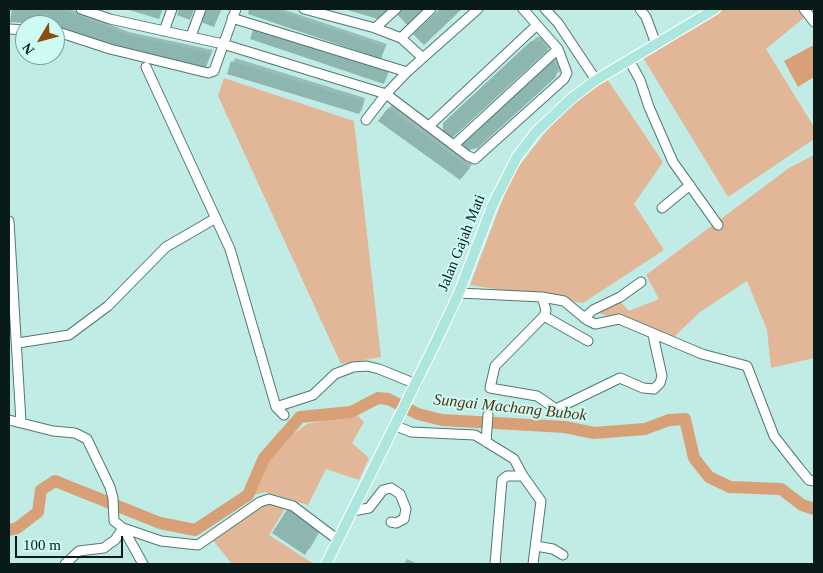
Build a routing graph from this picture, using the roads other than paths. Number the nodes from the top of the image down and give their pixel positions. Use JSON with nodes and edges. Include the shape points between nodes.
{"nodes":[{"id":1,"x":81,"y":9,"type":"edge"},
{"id":2,"x":172,"y":9,"type":"edge"},
{"id":3,"x":201,"y":9,"type":"edge"},
{"id":4,"x":304,"y":9,"type":"edge"},
{"id":5,"x":396,"y":9,"type":"edge"},
{"id":6,"x":431,"y":9,"type":"edge"},
{"id":7,"x":478,"y":9,"type":"edge"},
{"id":8,"x":523,"y":9,"type":"edge"},
{"id":9,"x":545,"y":9,"type":"edge"},
{"id":10,"x":640,"y":9,"type":"edge"},
{"id":11,"x":716,"y":9,"type":"edge"},
{"id":12,"x":804,"y":9,"type":"edge"},
{"id":13,"x":234,"y":13,"type":"edge"},
{"id":14,"x":814,"y":22,"type":"edge"},
{"id":15,"x":537,"y":25,"type":"junction"},
{"id":16,"x":375,"y":28,"type":"junction"},
{"id":17,"x":164,"y":31,"type":"junction"},
{"id":18,"x":65,"y":34,"type":"edge"},
{"id":19,"x":191,"y":36,"type":"junction"},
{"id":20,"x":401,"y":38,"type":"junction"},
{"id":21,"x":222,"y":44,"type":"junction"},
{"id":22,"x":656,"y":44,"type":"junction"},
{"id":23,"x":558,"y":49,"type":"junction"},
{"id":24,"x":423,"y":58,"type":"junction"},
{"id":25,"x":629,"y":60,"type":"junction"},
{"id":26,"x":146,"y":67,"type":"dead end"},
{"id":27,"x":407,"y":72,"type":"junction"},
{"id":28,"x":596,"y":80,"type":"junction"},
{"id":29,"x":386,"y":94,"type":"junction"},
{"id":30,"x":366,"y":120,"type":"dead end"},
{"id":31,"x":429,"y":126,"type":"junction"},
{"id":32,"x":454,"y":145,"type":"junction"},
{"id":33,"x":690,"y":185,"type":"junction"},
{"id":34,"x":662,"y":208,"type":"dead end"},
{"id":35,"x":216,"y":218,"type":"junction"},
{"id":36,"x":9,"y":221,"type":"edge"},
{"id":37,"x":718,"y":225,"type":"dead end"},
{"id":38,"x":641,"y":282,"type":"dead end"},
{"id":39,"x":459,"y":292,"type":"junction"},
{"id":40,"x":542,"y":297,"type":"junction"},
{"id":41,"x":544,"y":316,"type":"junction"},
{"id":42,"x":584,"y":318,"type":"junction"},
{"id":43,"x":653,"y":334,"type":"junction"},
{"id":44,"x":588,"y":341,"type":"dead end"},
{"id":45,"x":18,"y":343,"type":"junction"},
{"id":46,"x":416,"y":384,"type":"junction"},
{"id":47,"x":276,"y":407,"type":"junction"},
{"id":48,"x":284,"y":415,"type":"dead end"},
{"id":49,"x":488,"y":415,"type":"dead end"},
{"id":50,"x":9,"y":420,"type":"edge"},
{"id":51,"x":21,"y":422,"type":"junction"},
{"id":52,"x":398,"y":422,"type":"junction"},
{"id":53,"x":486,"y":442,"type":"junction"},
{"id":54,"x":523,"y":476,"type":"junction"},
{"id":55,"x":814,"y":481,"type":"edge"},
{"id":56,"x":353,"y":511,"type":"junction"},
{"id":57,"x":391,"y":522,"type":"dead end"},
{"id":58,"x":122,"y":528,"type":"junction"},
{"id":59,"x":338,"y":540,"type":"junction"},
{"id":60,"x":536,"y":546,"type":"junction"},
{"id":61,"x":563,"y":555,"type":"dead end"},
{"id":62,"x":65,"y":564,"type":"edge"},
{"id":63,"x":143,"y":564,"type":"edge"},
{"id":64,"x":326,"y":564,"type":"edge"},
{"id":65,"x":495,"y":564,"type":"edge"},
{"id":66,"x":533,"y":564,"type":"edge"}],
"edges":[{"from":1,"to":17,"type":"street"},
{"from":2,"to":17,"type":"street"},
{"from":3,"to":19,"type":"street"},
{"from":4,"to":16,"type":"street"},
{"from":5,"to":16,"type":"street"},
{"from":6,"to":20,"type":"street"},
{"from":7,"to":24,"type":"street"},
{"from":8,"to":15,"type":"street"},
{"from":9,"to":28,"type":"street"},
{"from":10,"to":22,"type":"street","via":[[646,16]]},
{"from":11,"to":22,"type":"main road","name":"Jalan Gajah Mati"},
{"from":12,"to":14,"type":"street"},
{"from":13,"to":21,"type":"street"},
{"from":13,"to":27,"type":"street"},
{"from":15,"to":23,"type":"street"},
{"from":15,"to":31,"type":"street"},
{"from":16,"to":20,"type":"street"},
{"from":17,"to":19,"type":"street"},
{"from":18,"to":21,"type":"street","via":[[208,73],[214,71]]},
{"from":19,"to":21,"type":"street"},
{"from":20,"to":24,"type":"street"},
{"from":21,"to":29,"type":"street"},
{"from":22,"to":25,"type":"main road","name":"Jalan Gajah Mati"},
{"from":23,"to":32,"type":"street"},
{"from":23,"to":32,"type":"street","via":[[567,68],[564,79],[476,159]]},
{"from":24,"to":27,"type":"street"},
{"from":25,"to":28,"type":"main road","name":"Jalan Gajah Mati"},
{"from":25,"to":33,"type":"street","via":[[672,162]]},
{"from":26,"to":35,"type":"street"},
{"from":27,"to":29,"type":"street"},
{"from":28,"to":39,"type":"main road","name":"Jalan Gajah Mati","via":[[554,114],[518,157],[493,204]]},
{"from":29,"to":30,"type":"street"},
{"from":29,"to":31,"type":"street"},
{"from":31,"to":32,"type":"street"},
{"from":33,"to":34,"type":"street"},
{"from":33,"to":37,"type":"street"},
{"from":35,"to":45,"type":"street","via":[[166,247],[108,306],[69,335]]},
{"from":35,"to":47,"type":"street","via":[[230,249]]},
{"from":36,"to":45,"type":"street"},
{"from":38,"to":42,"type":"street"},
{"from":39,"to":40,"type":"street"},
{"from":39,"to":46,"type":"main road","name":"Jalan Gajah Mati"},
{"from":40,"to":41,"type":"street","via":[[546,310]]},
{"from":40,"to":42,"type":"street","via":[[564,301]]},
{"from":41,"to":43,"type":"street","via":[[495,366],[490,388],[537,396],[556,409],[620,378],[643,388],[658,387],[662,376]]},
{"from":41,"to":44,"type":"street"},
{"from":42,"to":43,"type":"street","via":[[595,324],[619,319]]},
{"from":43,"to":55,"type":"street","via":[[702,354],[748,366],[774,436],[799,468]]},
{"from":45,"to":51,"type":"street"},
{"from":46,"to":47,"type":"street","via":[[379,369],[353,367],[335,374],[313,396]]},
{"from":46,"to":52,"type":"main road","name":"Jalan Gajah Mati"},
{"from":47,"to":48,"type":"street"},
{"from":49,"to":53,"type":"street"},
{"from":50,"to":51,"type":"street"},
{"from":51,"to":58,"type":"street","via":[[53,431],[75,432],[87,439],[113,498],[113,515]]},
{"from":52,"to":53,"type":"street","via":[[411,432],[476,435]]},
{"from":52,"to":56,"type":"main road","name":"Jalan Gajah Mati"},
{"from":53,"to":54,"type":"street","via":[[514,459]]},
{"from":54,"to":60,"type":"street","via":[[541,501]]},
{"from":54,"to":65,"type":"street","via":[[507,476],[502,480]]},
{"from":56,"to":57,"type":"street","via":[[369,508],[383,490],[391,488],[400,494],[406,509],[404,519],[396,524]]},
{"from":56,"to":59,"type":"main road","name":"Jalan Gajah Mati"},
{"from":58,"to":59,"type":"street","via":[[161,541],[198,545],[269,499],[293,506]]},
{"from":58,"to":62,"type":"street","via":[[116,540],[104,548],[78,551]]},
{"from":58,"to":63,"type":"street"},
{"from":59,"to":64,"type":"main road","name":"Jalan Gajah Mati"},
{"from":60,"to":61,"type":"street","via":[[553,549]]},
{"from":60,"to":66,"type":"street"}]}
